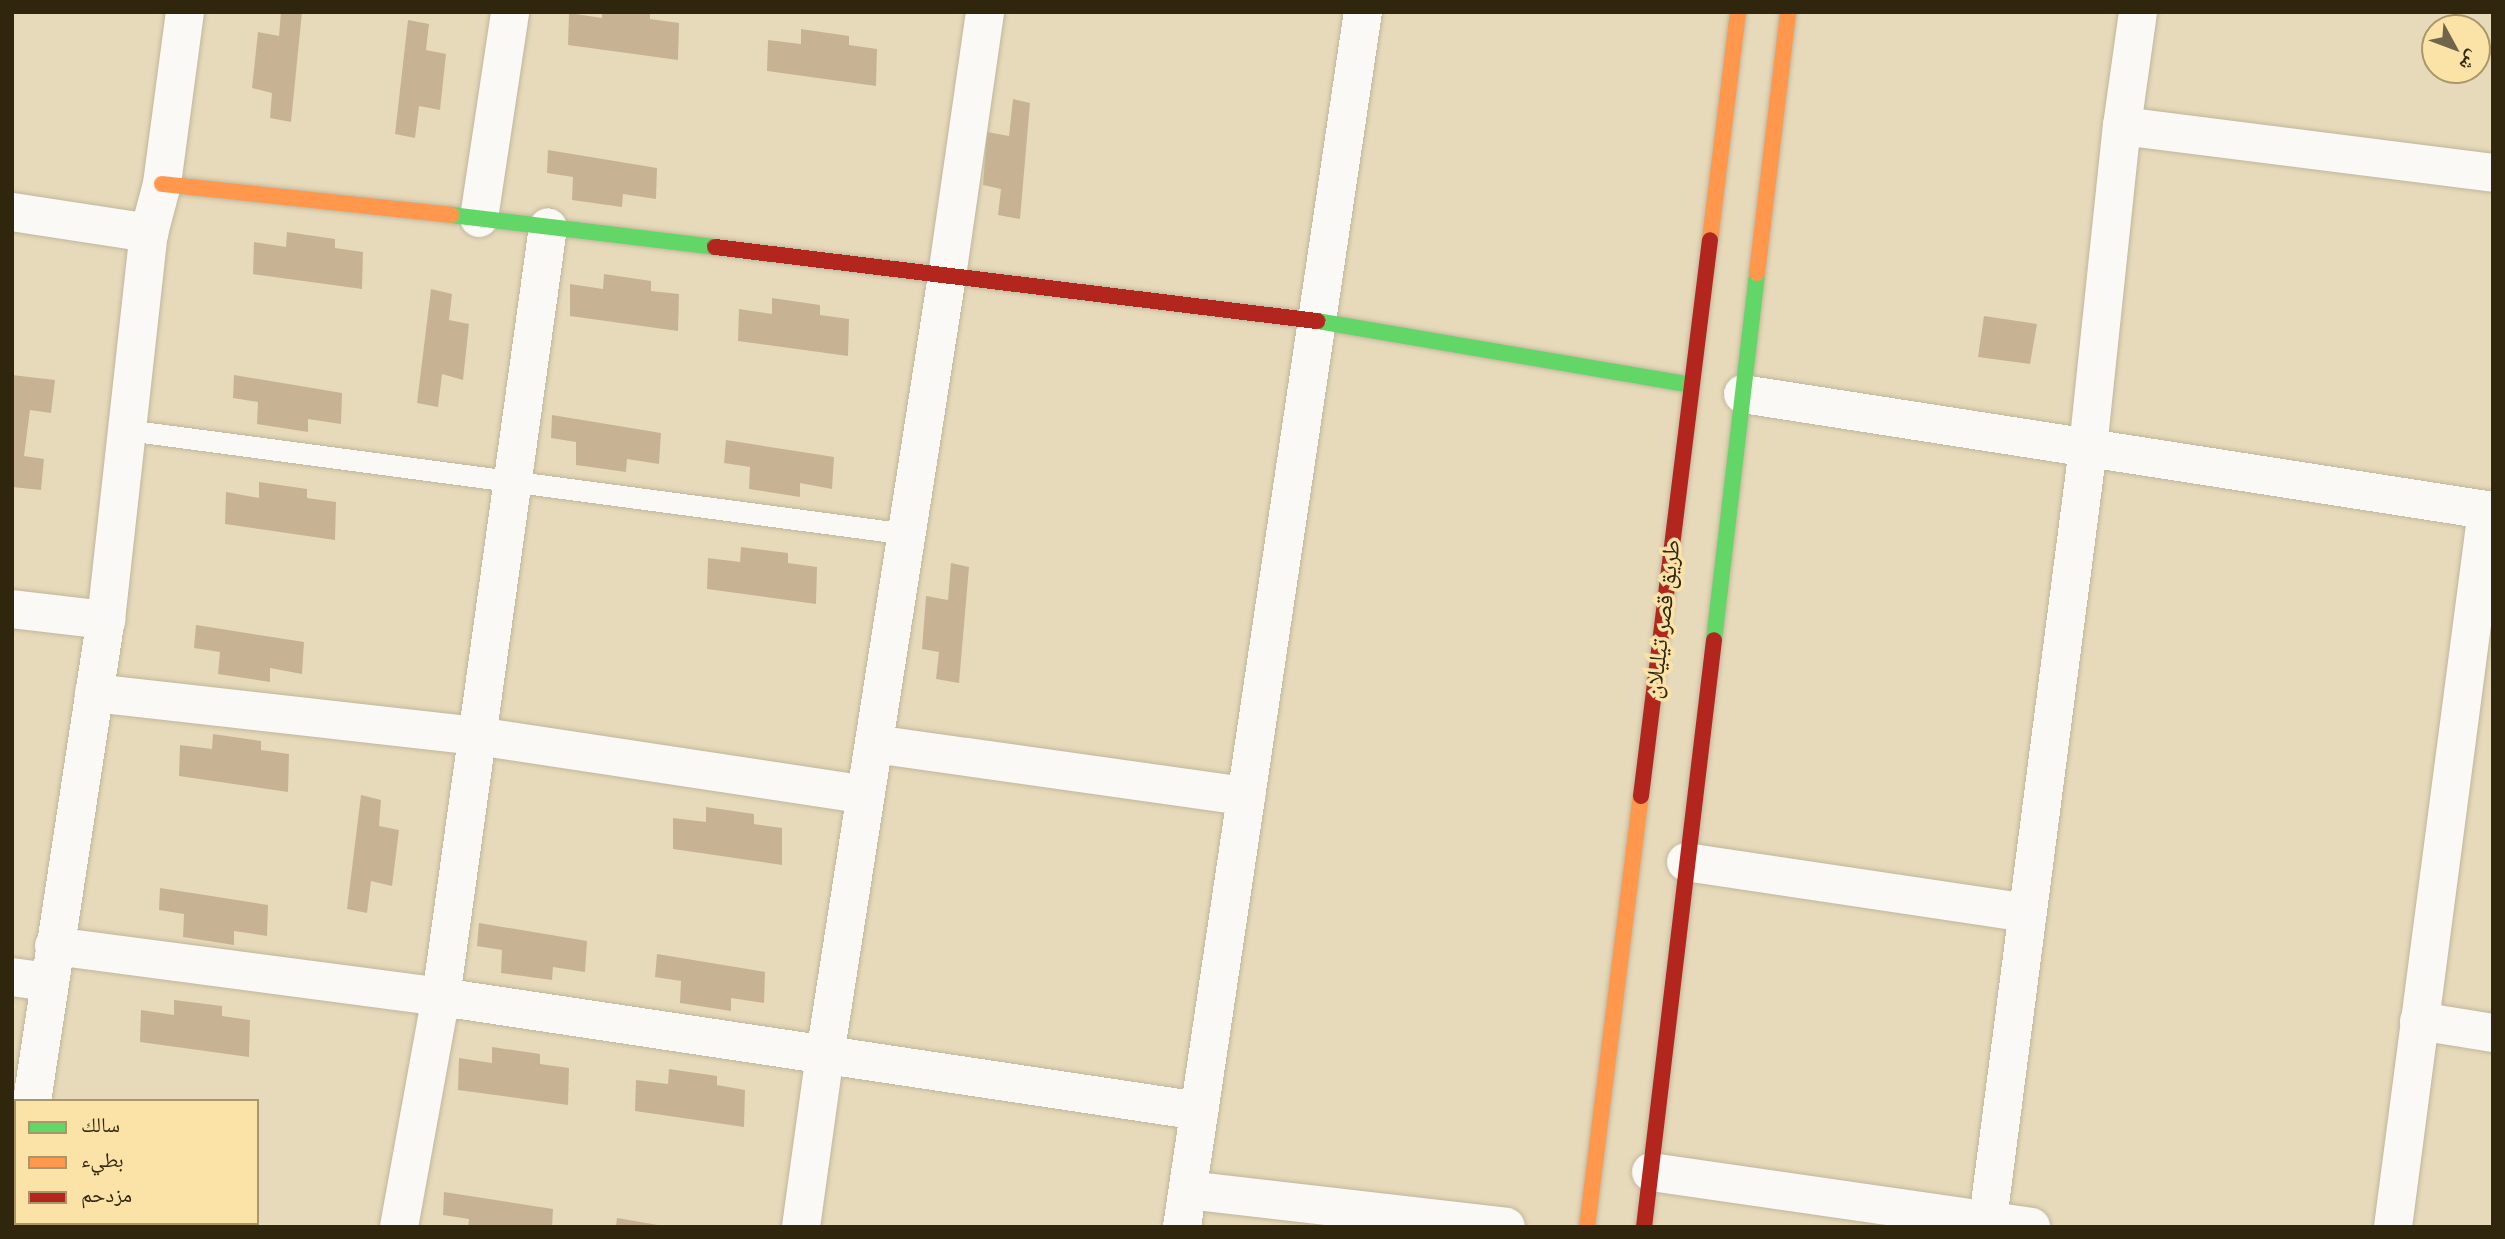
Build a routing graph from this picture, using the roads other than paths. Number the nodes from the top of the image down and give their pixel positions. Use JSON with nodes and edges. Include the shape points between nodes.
{"nodes":[{"id":1,"x":185,"y":12,"type":"edge"},
{"id":2,"x":510,"y":12,"type":"edge"},
{"id":3,"x":985,"y":12,"type":"edge"},
{"id":4,"x":1363,"y":12,"type":"edge"},
{"id":5,"x":1738,"y":12,"type":"edge"},
{"id":6,"x":1788,"y":12,"type":"edge"},
{"id":7,"x":2138,"y":12,"type":"edge"},
{"id":8,"x":2122,"y":126,"type":"junction"},
{"id":9,"x":2493,"y":173,"type":"edge"},
{"id":10,"x":162,"y":184,"type":"junction"},
{"id":11,"x":12,"y":212,"type":"edge"},
{"id":12,"x":479,"y":218,"type":"junction"},
{"id":13,"x":548,"y":228,"type":"junction"},
{"id":14,"x":149,"y":233,"type":"junction"},
{"id":15,"x":947,"y":276,"type":"junction"},
{"id":16,"x":1317,"y":321,"type":"junction"},
{"id":17,"x":1691,"y":386,"type":"junction"},
{"id":18,"x":1743,"y":394,"type":"junction"},
{"id":19,"x":127,"y":429,"type":"junction"},
{"id":20,"x":2088,"y":448,"type":"junction"},
{"id":21,"x":512,"y":480,"type":"junction"},
{"id":22,"x":2490,"y":510,"type":"edge"},
{"id":23,"x":907,"y":534,"type":"junction"},
{"id":24,"x":12,"y":609,"type":"edge"},
{"id":25,"x":106,"y":620,"type":"junction"},
{"id":26,"x":94,"y":693,"type":"junction"},
{"id":27,"x":477,"y":736,"type":"junction"},
{"id":28,"x":874,"y":744,"type":"junction"},
{"id":29,"x":866,"y":795,"type":"junction"},
{"id":30,"x":1246,"y":796,"type":"junction"},
{"id":31,"x":1686,"y":862,"type":"junction"},
{"id":32,"x":2026,"y":913,"type":"junction"},
{"id":33,"x":38,"y":969,"type":"edge"},
{"id":34,"x":441,"y":997,"type":"junction"},
{"id":35,"x":2419,"y":1021,"type":"junction"},
{"id":36,"x":2493,"y":1033,"type":"edge"},
{"id":37,"x":825,"y":1055,"type":"junction"},
{"id":38,"x":32,"y":1099,"type":"edge"},
{"id":39,"x":1199,"y":1111,"type":"junction"},
{"id":40,"x":1651,"y":1172,"type":"junction"},
{"id":41,"x":1188,"y":1190,"type":"junction"},
{"id":42,"x":1988,"y":1224,"type":"edge"},
{"id":43,"x":399,"y":1227,"type":"edge"},
{"id":44,"x":801,"y":1227,"type":"edge"},
{"id":45,"x":1182,"y":1227,"type":"edge"},
{"id":46,"x":1506,"y":1227,"type":"edge"},
{"id":47,"x":1587,"y":1227,"type":"edge"},
{"id":48,"x":1644,"y":1227,"type":"edge"},
{"id":49,"x":2031,"y":1227,"type":"edge"},
{"id":50,"x":2393,"y":1227,"type":"edge"}],
"edges":[{"from":1,"to":10,"type":"street"},
{"from":2,"to":12,"type":"street"},
{"from":3,"to":15,"type":"street"},
{"from":4,"to":16,"type":"street"},
{"from":5,"to":17,"type":"main road","name":"طريق قصر تيليلان"},
{"from":6,"to":18,"type":"main road"},
{"from":7,"to":8,"type":"street"},
{"from":8,"to":9,"type":"street"},
{"from":8,"to":20,"type":"street"},
{"from":10,"to":12,"type":"main road"},
{"from":10,"to":14,"type":"street"},
{"from":11,"to":14,"type":"street"},
{"from":12,"to":13,"type":"main road"},
{"from":13,"to":15,"type":"main road"},
{"from":13,"to":21,"type":"street"},
{"from":14,"to":19,"type":"street"},
{"from":15,"to":16,"type":"main road"},
{"from":15,"to":23,"type":"street"},
{"from":16,"to":17,"type":"main road"},
{"from":16,"to":30,"type":"street"},
{"from":17,"to":47,"type":"main road","name":"طريق قصر تيليلان"},
{"from":18,"to":20,"type":"street"},
{"from":18,"to":31,"type":"main road"},
{"from":19,"to":21,"type":"lane"},
{"from":19,"to":25,"type":"street"},
{"from":20,"to":22,"type":"street"},
{"from":20,"to":32,"type":"street"},
{"from":21,"to":23,"type":"lane"},
{"from":21,"to":27,"type":"street"},
{"from":22,"to":35,"type":"street"},
{"from":23,"to":28,"type":"street"},
{"from":24,"to":25,"type":"street"},
{"from":25,"to":26,"type":"street"},
{"from":26,"to":27,"type":"street"},
{"from":26,"to":33,"type":"street"},
{"from":27,"to":29,"type":"street"},
{"from":27,"to":34,"type":"street"},
{"from":28,"to":29,"type":"street"},
{"from":28,"to":30,"type":"street"},
{"from":29,"to":37,"type":"street"},
{"from":30,"to":39,"type":"street"},
{"from":31,"to":32,"type":"street"},
{"from":31,"to":40,"type":"main road"},
{"from":32,"to":42,"type":"street"},
{"from":33,"to":34,"type":"street"},
{"from":33,"to":38,"type":"street"},
{"from":34,"to":37,"type":"street"},
{"from":34,"to":43,"type":"street"},
{"from":35,"to":36,"type":"street"},
{"from":35,"to":50,"type":"street"},
{"from":37,"to":39,"type":"street"},
{"from":37,"to":44,"type":"street"},
{"from":39,"to":41,"type":"street"},
{"from":40,"to":42,"type":"street"},
{"from":40,"to":48,"type":"main road"},
{"from":41,"to":45,"type":"street"},
{"from":41,"to":46,"type":"street"},
{"from":42,"to":49,"type":"street"}]}
